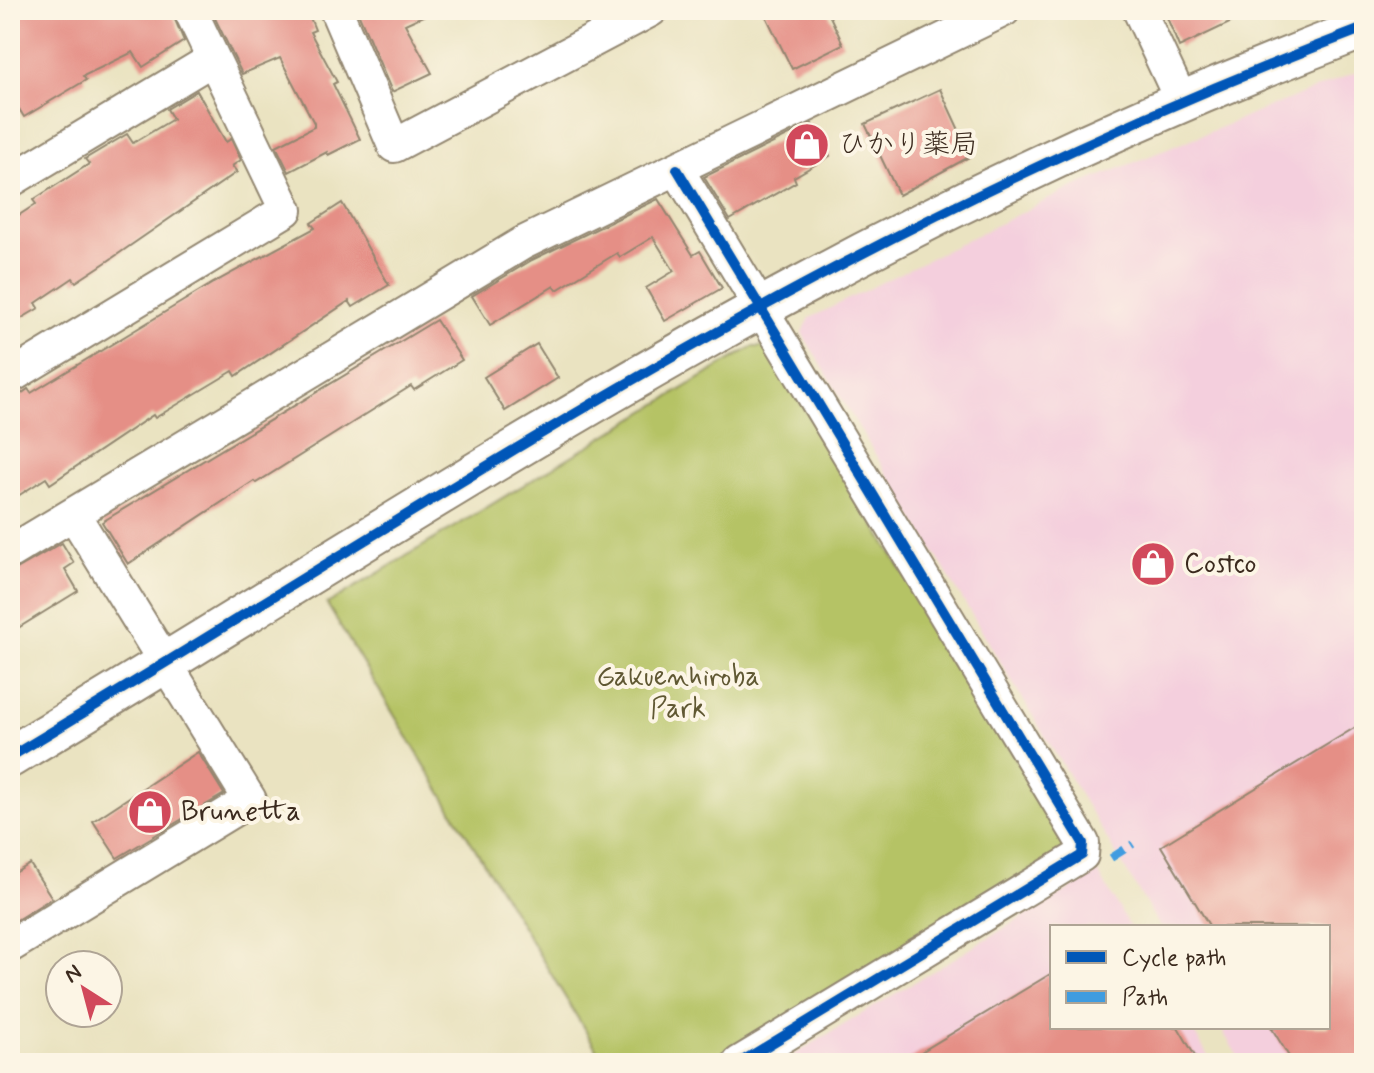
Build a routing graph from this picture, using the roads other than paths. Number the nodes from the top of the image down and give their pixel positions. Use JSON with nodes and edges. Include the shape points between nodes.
{"nodes":[{"id":1,"x":190,"y":10,"type":"edge"},
{"id":2,"x":336,"y":10,"type":"edge"},
{"id":3,"x":651,"y":10,"type":"edge"},
{"id":4,"x":1004,"y":10,"type":"edge"},
{"id":5,"x":1139,"y":10,"type":"edge"},
{"id":6,"x":1364,"y":28,"type":"edge"},
{"id":7,"x":213,"y":59,"type":"junction"},
{"id":8,"x":1182,"y":102,"type":"junction"},
{"id":9,"x":677,"y":169,"type":"junction"},
{"id":10,"x":10,"y":181,"type":"edge"},
{"id":11,"x":759,"y":309,"type":"junction"},
{"id":12,"x":10,"y":377,"type":"edge"},
{"id":13,"x":74,"y":515,"type":"junction"},
{"id":14,"x":10,"y":552,"type":"edge"},
{"id":15,"x":165,"y":665,"type":"junction"},
{"id":16,"x":10,"y":757,"type":"edge"},
{"id":17,"x":10,"y":946,"type":"edge"},
{"id":18,"x":739,"y":1063,"type":"edge"}],
"edges":[{"from":1,"to":7,"type":"street"},
{"from":2,"to":3,"type":"street","via":[[394,146]]},
{"from":4,"to":9,"type":"street"},
{"from":5,"to":8,"type":"street"},
{"from":6,"to":8,"type":"street"},
{"from":7,"to":10,"type":"street"},
{"from":7,"to":12,"type":"street","via":[[286,210]]},
{"from":8,"to":11,"type":"street"},
{"from":9,"to":11,"type":"street"},
{"from":9,"to":13,"type":"street","via":[[523,243]]},
{"from":11,"to":15,"type":"street","via":[[405,516]]},
{"from":11,"to":18,"type":"street","via":[[1083,843],[1082,855]]},
{"from":13,"to":14,"type":"street"},
{"from":13,"to":15,"type":"street"},
{"from":15,"to":16,"type":"street"},
{"from":15,"to":17,"type":"street","via":[[250,800]]}]}
